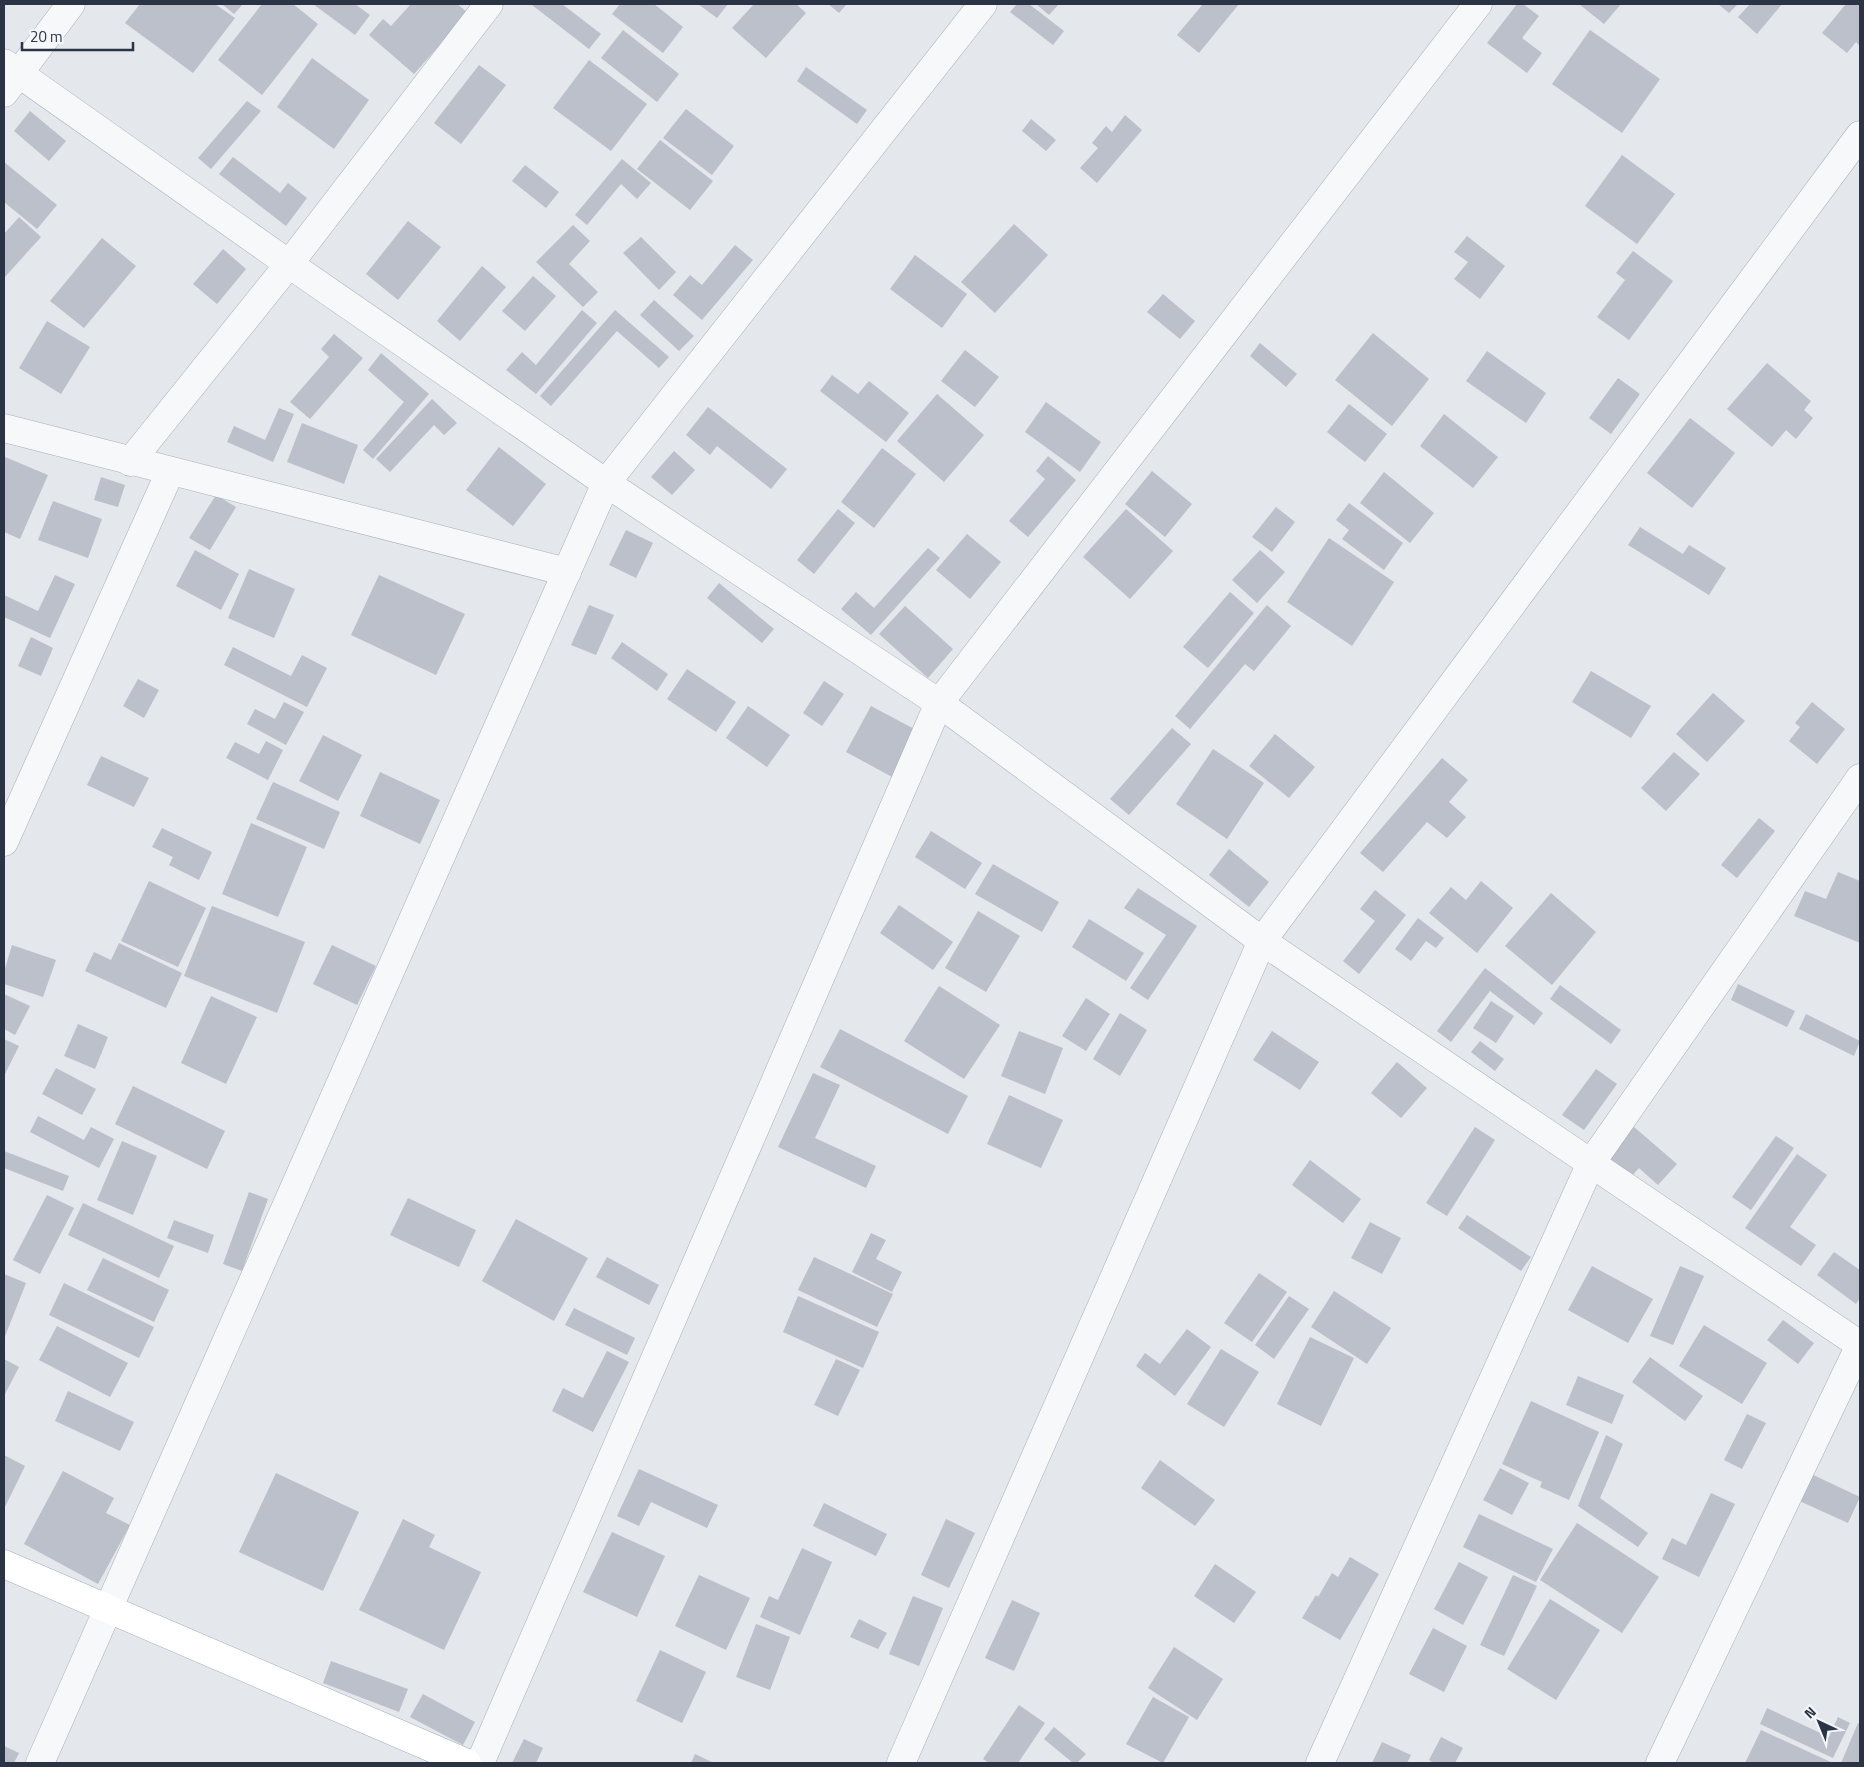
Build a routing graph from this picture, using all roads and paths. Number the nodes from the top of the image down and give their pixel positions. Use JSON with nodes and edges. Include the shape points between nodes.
{"nodes":[{"id":1,"x":71,"y":4,"type":"edge"},
{"id":2,"x":489,"y":4,"type":"edge"},
{"id":3,"x":983,"y":4,"type":"edge"},
{"id":4,"x":1478,"y":4,"type":"edge"},
{"id":5,"x":9,"y":77,"type":"edge"},
{"id":6,"x":1860,"y":135,"type":"edge"},
{"id":7,"x":289,"y":264,"type":"junction"},
{"id":8,"x":4,"y":428,"type":"edge"},
{"id":9,"x":130,"y":462,"type":"junction"},
{"id":10,"x":170,"y":472,"type":"junction"},
{"id":11,"x":606,"y":483,"type":"junction"},
{"id":12,"x":567,"y":572,"type":"junction"},
{"id":13,"x":939,"y":703,"type":"junction"},
{"id":14,"x":1860,"y":778,"type":"edge"},
{"id":15,"x":4,"y":842,"type":"edge"},
{"id":16,"x":1262,"y":941,"type":"junction"},
{"id":17,"x":1591,"y":1163,"type":"junction"},
{"id":18,"x":1860,"y":1345,"type":"edge"},
{"id":19,"x":4,"y":1564,"type":"edge"},
{"id":20,"x":108,"y":1608,"type":"junction"},
{"id":21,"x":40,"y":1763,"type":"edge"},
{"id":22,"x":467,"y":1763,"type":"edge"},
{"id":23,"x":480,"y":1763,"type":"edge"},
{"id":24,"x":901,"y":1763,"type":"edge"},
{"id":25,"x":1320,"y":1763,"type":"edge"},
{"id":26,"x":1660,"y":1763,"type":"edge"}],
"edges":[{"from":1,"to":5,"type":"street"},
{"from":2,"to":7,"type":"street"},
{"from":3,"to":11,"type":"street"},
{"from":4,"to":13,"type":"street"},
{"from":5,"to":7,"type":"street"},
{"from":6,"to":16,"type":"street"},
{"from":7,"to":9,"type":"street"},
{"from":7,"to":11,"type":"street"},
{"from":8,"to":9,"type":"street"},
{"from":9,"to":10,"type":"street"},
{"from":10,"to":12,"type":"street"},
{"from":10,"to":15,"type":"street"},
{"from":11,"to":12,"type":"street"},
{"from":11,"to":13,"type":"street"},
{"from":12,"to":20,"type":"street"},
{"from":13,"to":16,"type":"street"},
{"from":13,"to":23,"type":"street"},
{"from":14,"to":17,"type":"street"},
{"from":16,"to":17,"type":"street"},
{"from":16,"to":24,"type":"street"},
{"from":17,"to":18,"type":"street"},
{"from":17,"to":25,"type":"street"},
{"from":18,"to":26,"type":"street"},
{"from":19,"to":20,"type":"main road"},
{"from":20,"to":21,"type":"street"},
{"from":20,"to":22,"type":"main road"}]}
